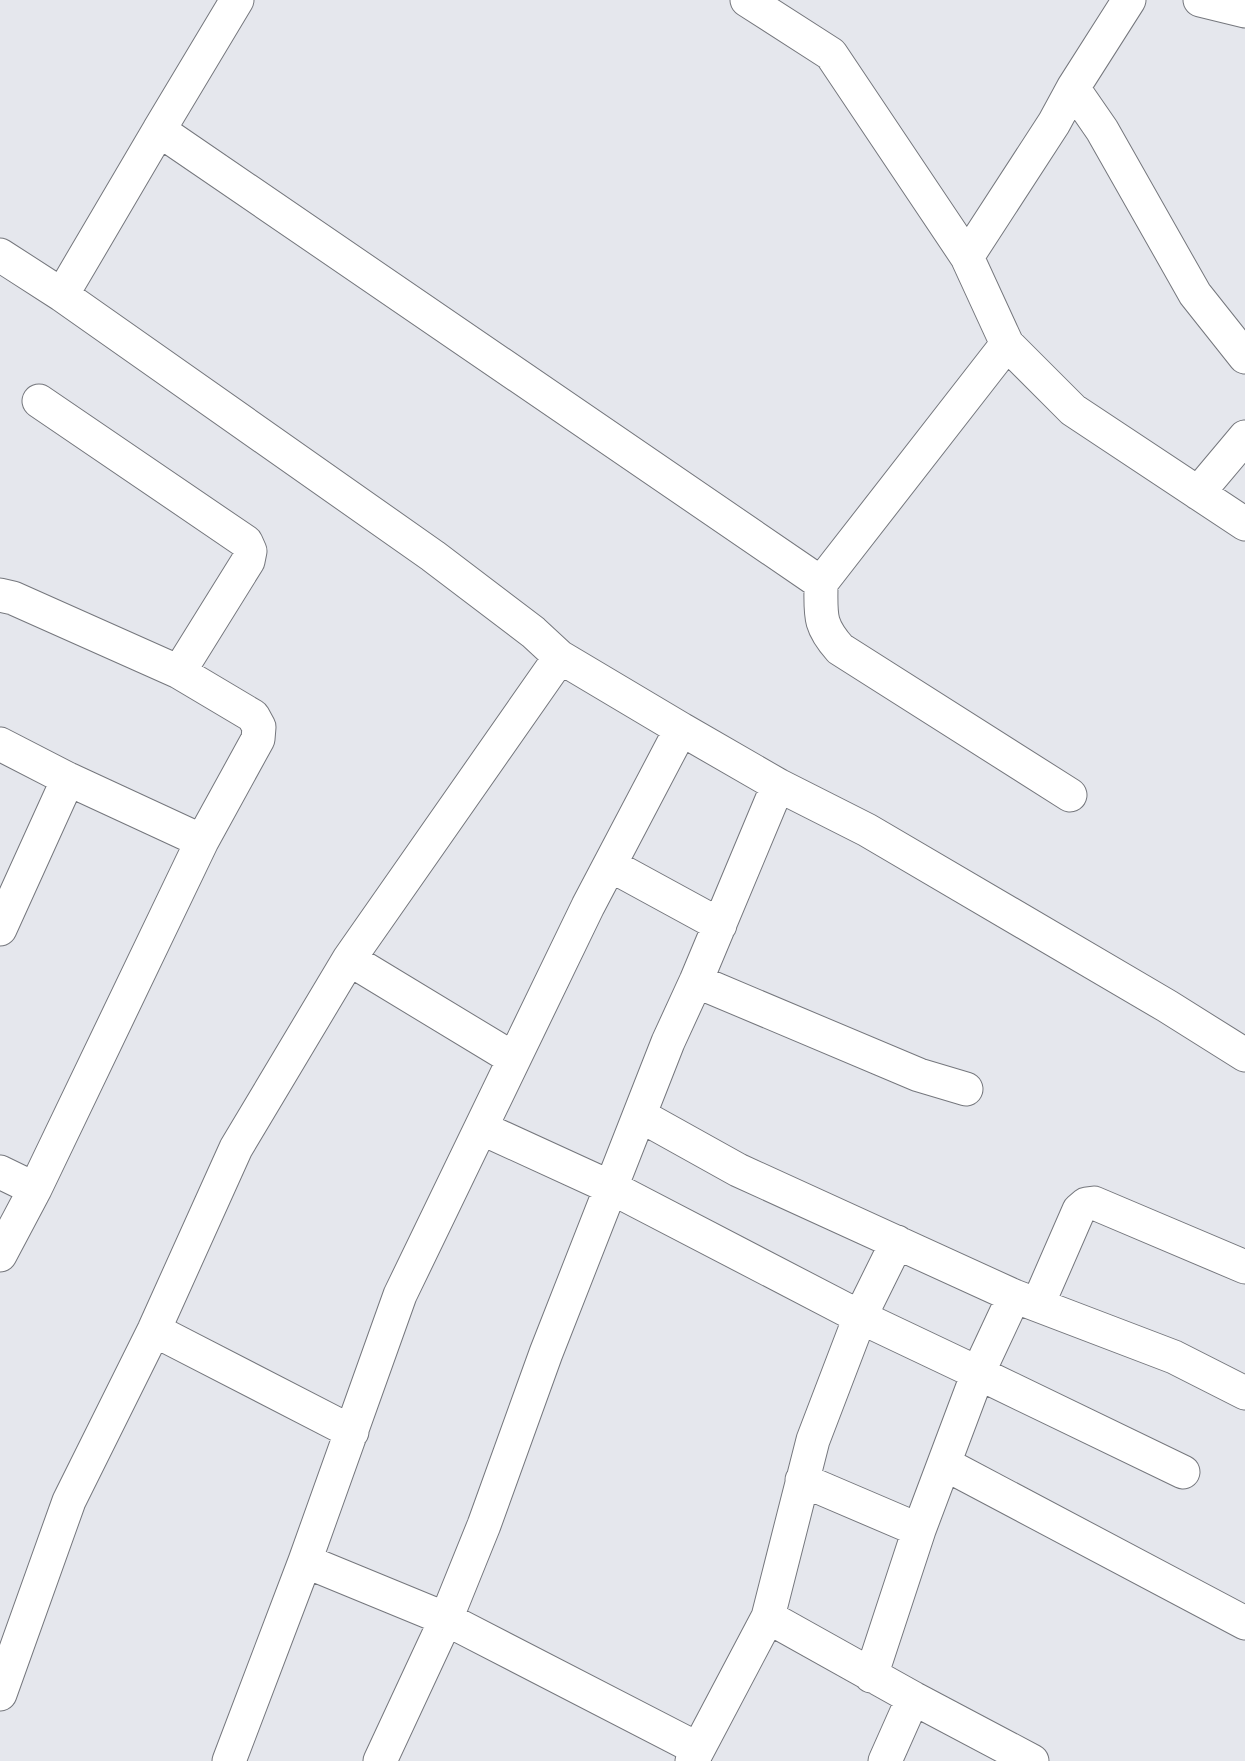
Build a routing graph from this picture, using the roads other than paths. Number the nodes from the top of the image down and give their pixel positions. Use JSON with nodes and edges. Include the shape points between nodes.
{"nodes":[{"id":1,"x":237,"y":0,"type":"edge"},
{"id":2,"x":747,"y":0,"type":"edge"},
{"id":3,"x":1129,"y":0,"type":"edge"},
{"id":4,"x":1200,"y":0,"type":"edge"},
{"id":5,"x":1245,"y":11,"type":"edge"},
{"id":6,"x":1073,"y":88,"type":"junction"},
{"id":7,"x":159,"y":130,"type":"junction"},
{"id":8,"x":0,"y":255,"type":"edge"},
{"id":9,"x":968,"y":257,"type":"junction"},
{"id":10,"x":63,"y":296,"type":"junction"},
{"id":11,"x":1006,"y":344,"type":"junction"},
{"id":12,"x":1245,"y":357,"type":"edge"},
{"id":13,"x":39,"y":401,"type":"dead end"},
{"id":14,"x":1245,"y":438,"type":"edge"},
{"id":15,"x":1198,"y":493,"type":"junction"},
{"id":16,"x":1245,"y":524,"type":"edge"},
{"id":17,"x":821,"y":583,"type":"junction"},
{"id":18,"x":0,"y":595,"type":"edge"},
{"id":19,"x":560,"y":657,"type":"junction"},
{"id":20,"x":179,"y":672,"type":"junction"},
{"id":21,"x":681,"y":729,"type":"junction"},
{"id":22,"x":0,"y":744,"type":"edge"},
{"id":23,"x":68,"y":779,"type":"junction"},
{"id":24,"x":778,"y":785,"type":"junction"},
{"id":25,"x":1070,"y":795,"type":"dead end"},
{"id":26,"x":202,"y":841,"type":"junction"},
{"id":27,"x":610,"y":865,"type":"junction"},
{"id":28,"x":720,"y":925,"type":"junction"},
{"id":29,"x":0,"y":929,"type":"edge"},
{"id":30,"x":349,"y":959,"type":"junction"},
{"id":31,"x":696,"y":981,"type":"junction"},
{"id":32,"x":1245,"y":1055,"type":"edge"},
{"id":33,"x":514,"y":1059,"type":"junction"},
{"id":34,"x":966,"y":1089,"type":"dead end"},
{"id":35,"x":641,"y":1116,"type":"junction"},
{"id":36,"x":481,"y":1128,"type":"junction"},
{"id":37,"x":0,"y":1172,"type":"edge"},
{"id":38,"x":612,"y":1188,"type":"junction"},
{"id":39,"x":35,"y":1189,"type":"junction"},
{"id":40,"x":897,"y":1242,"type":"junction"},
{"id":41,"x":0,"y":1256,"type":"edge"},
{"id":42,"x":1245,"y":1267,"type":"edge"},
{"id":43,"x":1026,"y":1300,"type":"junction"},
{"id":44,"x":860,"y":1317,"type":"junction"},
{"id":45,"x":154,"y":1330,"type":"junction"},
{"id":46,"x":978,"y":1373,"type":"junction"},
{"id":47,"x":1245,"y":1393,"type":"edge"},
{"id":48,"x":352,"y":1432,"type":"junction"},
{"id":49,"x":945,"y":1464,"type":"junction"},
{"id":50,"x":1183,"y":1472,"type":"dead end"},
{"id":51,"x":802,"y":1480,"type":"junction"},
{"id":52,"x":919,"y":1530,"type":"junction"},
{"id":53,"x":305,"y":1561,"type":"junction"},
{"id":54,"x":768,"y":1617,"type":"junction"},
{"id":55,"x":446,"y":1619,"type":"junction"},
{"id":56,"x":1245,"y":1623,"type":"edge"},
{"id":57,"x":871,"y":1676,"type":"junction"},
{"id":58,"x":0,"y":1694,"type":"edge"},
{"id":59,"x":914,"y":1698,"type":"junction"},
{"id":60,"x":695,"y":1755,"type":"edge"},
{"id":61,"x":229,"y":1761,"type":"edge"},
{"id":62,"x":381,"y":1761,"type":"edge"},
{"id":63,"x":885,"y":1761,"type":"edge"},
{"id":64,"x":1032,"y":1761,"type":"edge"}],
"edges":[{"from":1,"to":7,"type":"street"},
{"from":2,"to":9,"type":"street","via":[[831,54]]},
{"from":3,"to":6,"type":"street"},
{"from":4,"to":5,"type":"street"},
{"from":6,"to":9,"type":"street"},
{"from":6,"to":12,"type":"street","via":[[1102,130],[1196,294]]},
{"from":7,"to":10,"type":"street"},
{"from":7,"to":17,"type":"street"},
{"from":8,"to":10,"type":"street"},
{"from":9,"to":11,"type":"street"},
{"from":10,"to":19,"type":"street","via":[[433,556]]},
{"from":11,"to":15,"type":"street","via":[[1073,410]]},
{"from":11,"to":17,"type":"street"},
{"from":13,"to":20,"type":"street","via":[[246,542],[250,551],[248,561]]},
{"from":14,"to":15,"type":"street"},
{"from":15,"to":16,"type":"street"},
{"from":17,"to":25,"type":"street","via":[[821,619],[840,650]]},
{"from":18,"to":20,"type":"street"},
{"from":19,"to":21,"type":"street"},
{"from":19,"to":30,"type":"street"},
{"from":20,"to":26,"type":"street","via":[[253,716],[260,727],[258,739]]},
{"from":21,"to":24,"type":"street"},
{"from":21,"to":27,"type":"street"},
{"from":22,"to":23,"type":"street"},
{"from":23,"to":26,"type":"street"},
{"from":23,"to":29,"type":"street"},
{"from":24,"to":28,"type":"street"},
{"from":24,"to":32,"type":"street","via":[[867,830]]},
{"from":26,"to":39,"type":"street"},
{"from":27,"to":28,"type":"street"},
{"from":27,"to":33,"type":"street"},
{"from":28,"to":31,"type":"street"},
{"from":30,"to":33,"type":"street"},
{"from":30,"to":45,"type":"street","via":[[236,1148]]},
{"from":31,"to":34,"type":"street","via":[[919,1075]]},
{"from":31,"to":35,"type":"street"},
{"from":33,"to":36,"type":"street"},
{"from":35,"to":38,"type":"street"},
{"from":35,"to":40,"type":"street","via":[[738,1170]]},
{"from":36,"to":38,"type":"street"},
{"from":36,"to":48,"type":"street","via":[[400,1295]]},
{"from":37,"to":39,"type":"street"},
{"from":38,"to":44,"type":"street"},
{"from":38,"to":55,"type":"street"},
{"from":39,"to":41,"type":"street"},
{"from":40,"to":43,"type":"street"},
{"from":40,"to":44,"type":"street"},
{"from":42,"to":43,"type":"street","via":[[1094,1203],[1086,1204]]},
{"from":43,"to":46,"type":"street"},
{"from":43,"to":47,"type":"street","via":[[1174,1357]]},
{"from":44,"to":46,"type":"street"},
{"from":44,"to":51,"type":"street","via":[[813,1440]]},
{"from":45,"to":48,"type":"street"},
{"from":45,"to":58,"type":"street","via":[[69,1501]]},
{"from":46,"to":49,"type":"street"},
{"from":46,"to":50,"type":"street"},
{"from":48,"to":53,"type":"street"},
{"from":49,"to":52,"type":"street"},
{"from":49,"to":56,"type":"street"},
{"from":51,"to":52,"type":"street"},
{"from":51,"to":54,"type":"street"},
{"from":52,"to":57,"type":"street"},
{"from":53,"to":55,"type":"street"},
{"from":53,"to":61,"type":"street"},
{"from":54,"to":57,"type":"street"},
{"from":54,"to":60,"type":"street"},
{"from":55,"to":60,"type":"street"},
{"from":55,"to":62,"type":"street"},
{"from":57,"to":59,"type":"street"},
{"from":59,"to":63,"type":"street"},
{"from":59,"to":64,"type":"street"}]}
